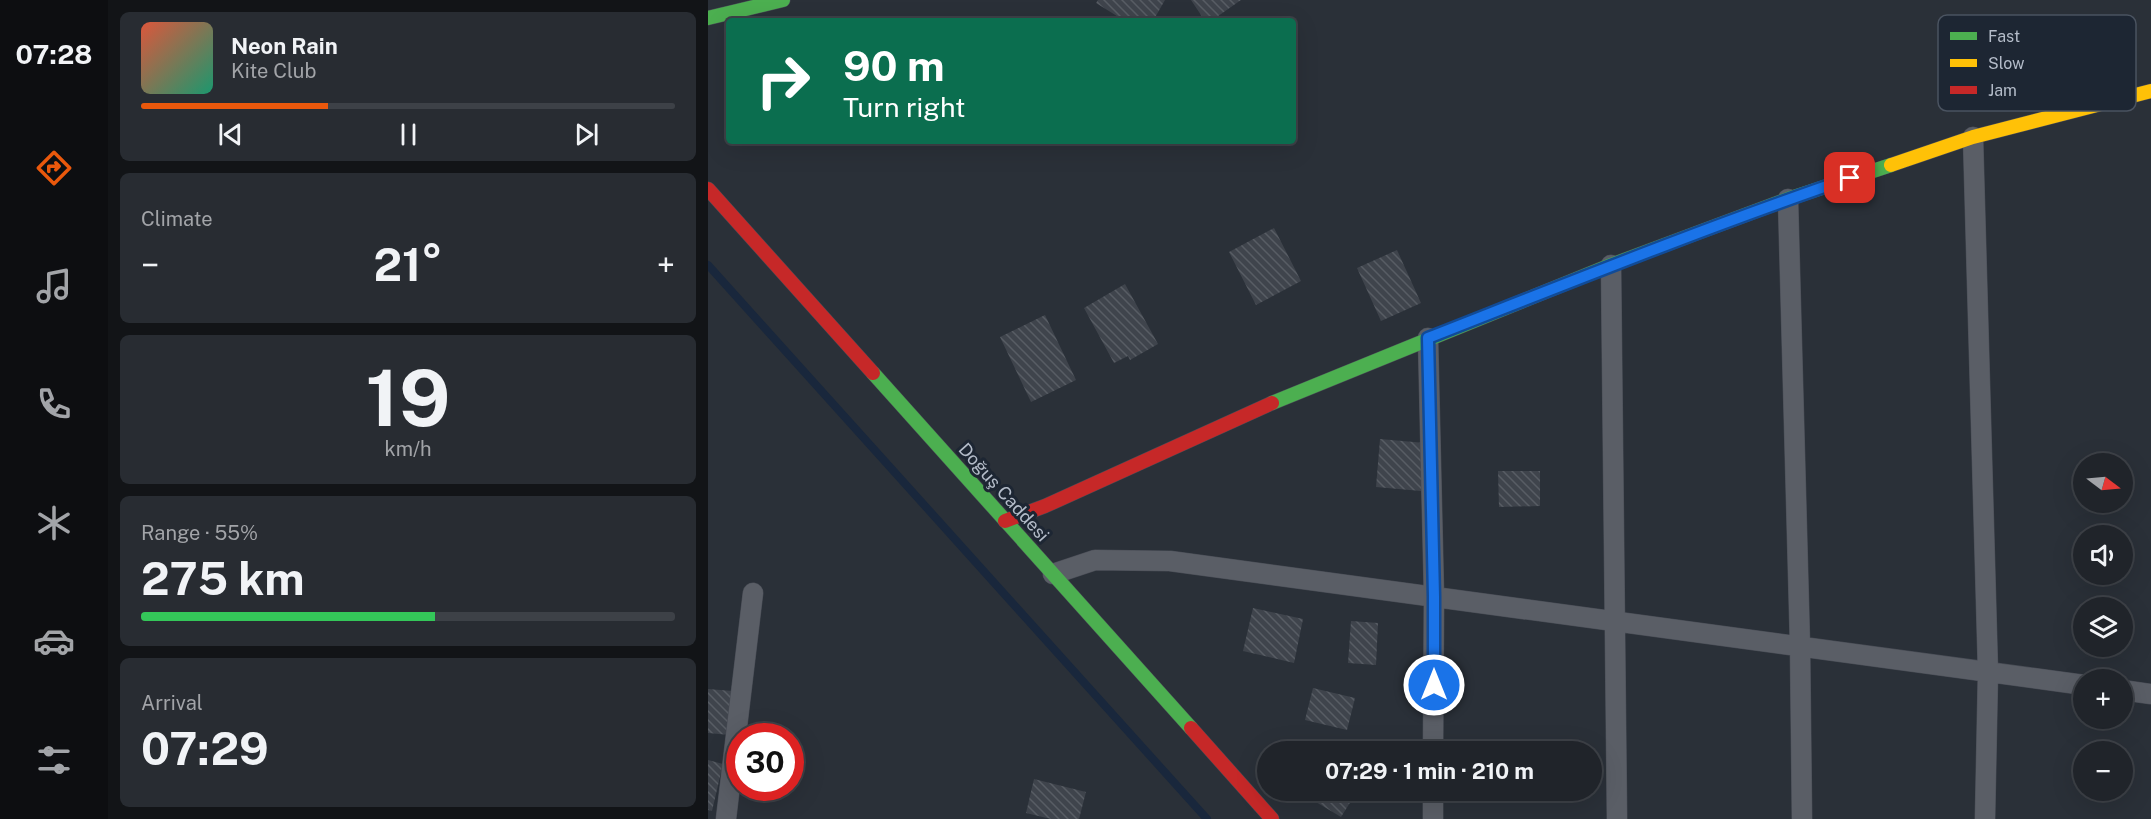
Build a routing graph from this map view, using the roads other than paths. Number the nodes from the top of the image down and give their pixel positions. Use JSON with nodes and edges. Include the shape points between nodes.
{"nodes":[{"id":1,"x":783,"y":0,"type":"edge"},
{"id":2,"x":708,"y":18,"type":"edge"},
{"id":3,"x":2151,"y":91,"type":"edge"},
{"id":4,"x":2136,"y":95,"type":"edge"},
{"id":5,"x":2073,"y":111,"type":"edge"},
{"id":6,"x":1972,"y":137,"type":"junction"},
{"id":7,"x":708,"y":189,"type":"edge"},
{"id":8,"x":1788,"y":199,"type":"junction"},
{"id":9,"x":1611,"y":266,"type":"junction"},
{"id":10,"x":1428,"y":338,"type":"junction"},
{"id":11,"x":1005,"y":521,"type":"junction"},
{"id":12,"x":1053,"y":574,"type":"junction"},
{"id":13,"x":753,"y":593,"type":"dead end"},
{"id":14,"x":1434,"y":596,"type":"junction"},
{"id":15,"x":1615,"y":621,"type":"junction"},
{"id":16,"x":1800,"y":645,"type":"junction"},
{"id":17,"x":1988,"y":672,"type":"junction"},
{"id":18,"x":2073,"y":684,"type":"edge"},
{"id":19,"x":2133,"y":692,"type":"edge"},
{"id":20,"x":2151,"y":694,"type":"edge"},
{"id":21,"x":1433,"y":741,"type":"edge"},
{"id":22,"x":1433,"y":801,"type":"edge"},
{"id":23,"x":726,"y":819,"type":"edge"},
{"id":24,"x":1272,"y":819,"type":"edge"},
{"id":25,"x":1433,"y":819,"type":"edge"},
{"id":26,"x":1617,"y":819,"type":"edge"},
{"id":27,"x":1802,"y":819,"type":"edge"},
{"id":28,"x":1985,"y":819,"type":"edge"}],
"edges":[{"from":1,"to":2,"type":"street"},
{"from":3,"to":4,"type":"street"},
{"from":5,"to":6,"type":"street"},
{"from":6,"to":8,"type":"street"},
{"from":6,"to":17,"type":"street"},
{"from":7,"to":11,"type":"street","name":"Doğuş Caddesi"},
{"from":8,"to":9,"type":"street"},
{"from":8,"to":16,"type":"street"},
{"from":9,"to":10,"type":"street"},
{"from":9,"to":15,"type":"street"},
{"from":10,"to":11,"type":"street"},
{"from":10,"to":14,"type":"street"},
{"from":11,"to":12,"type":"street","name":"Doğuş Caddesi"},
{"from":12,"to":14,"type":"street","via":[[1095,560],[1170,561]]},
{"from":12,"to":24,"type":"street","name":"Doğuş Caddesi"},
{"from":13,"to":23,"type":"street"},
{"from":14,"to":15,"type":"street"},
{"from":14,"to":21,"type":"street"},
{"from":15,"to":16,"type":"street"},
{"from":15,"to":26,"type":"street"},
{"from":16,"to":17,"type":"street"},
{"from":16,"to":27,"type":"street"},
{"from":17,"to":18,"type":"street"},
{"from":17,"to":28,"type":"street"},
{"from":19,"to":20,"type":"street"},
{"from":22,"to":25,"type":"street"}]}
